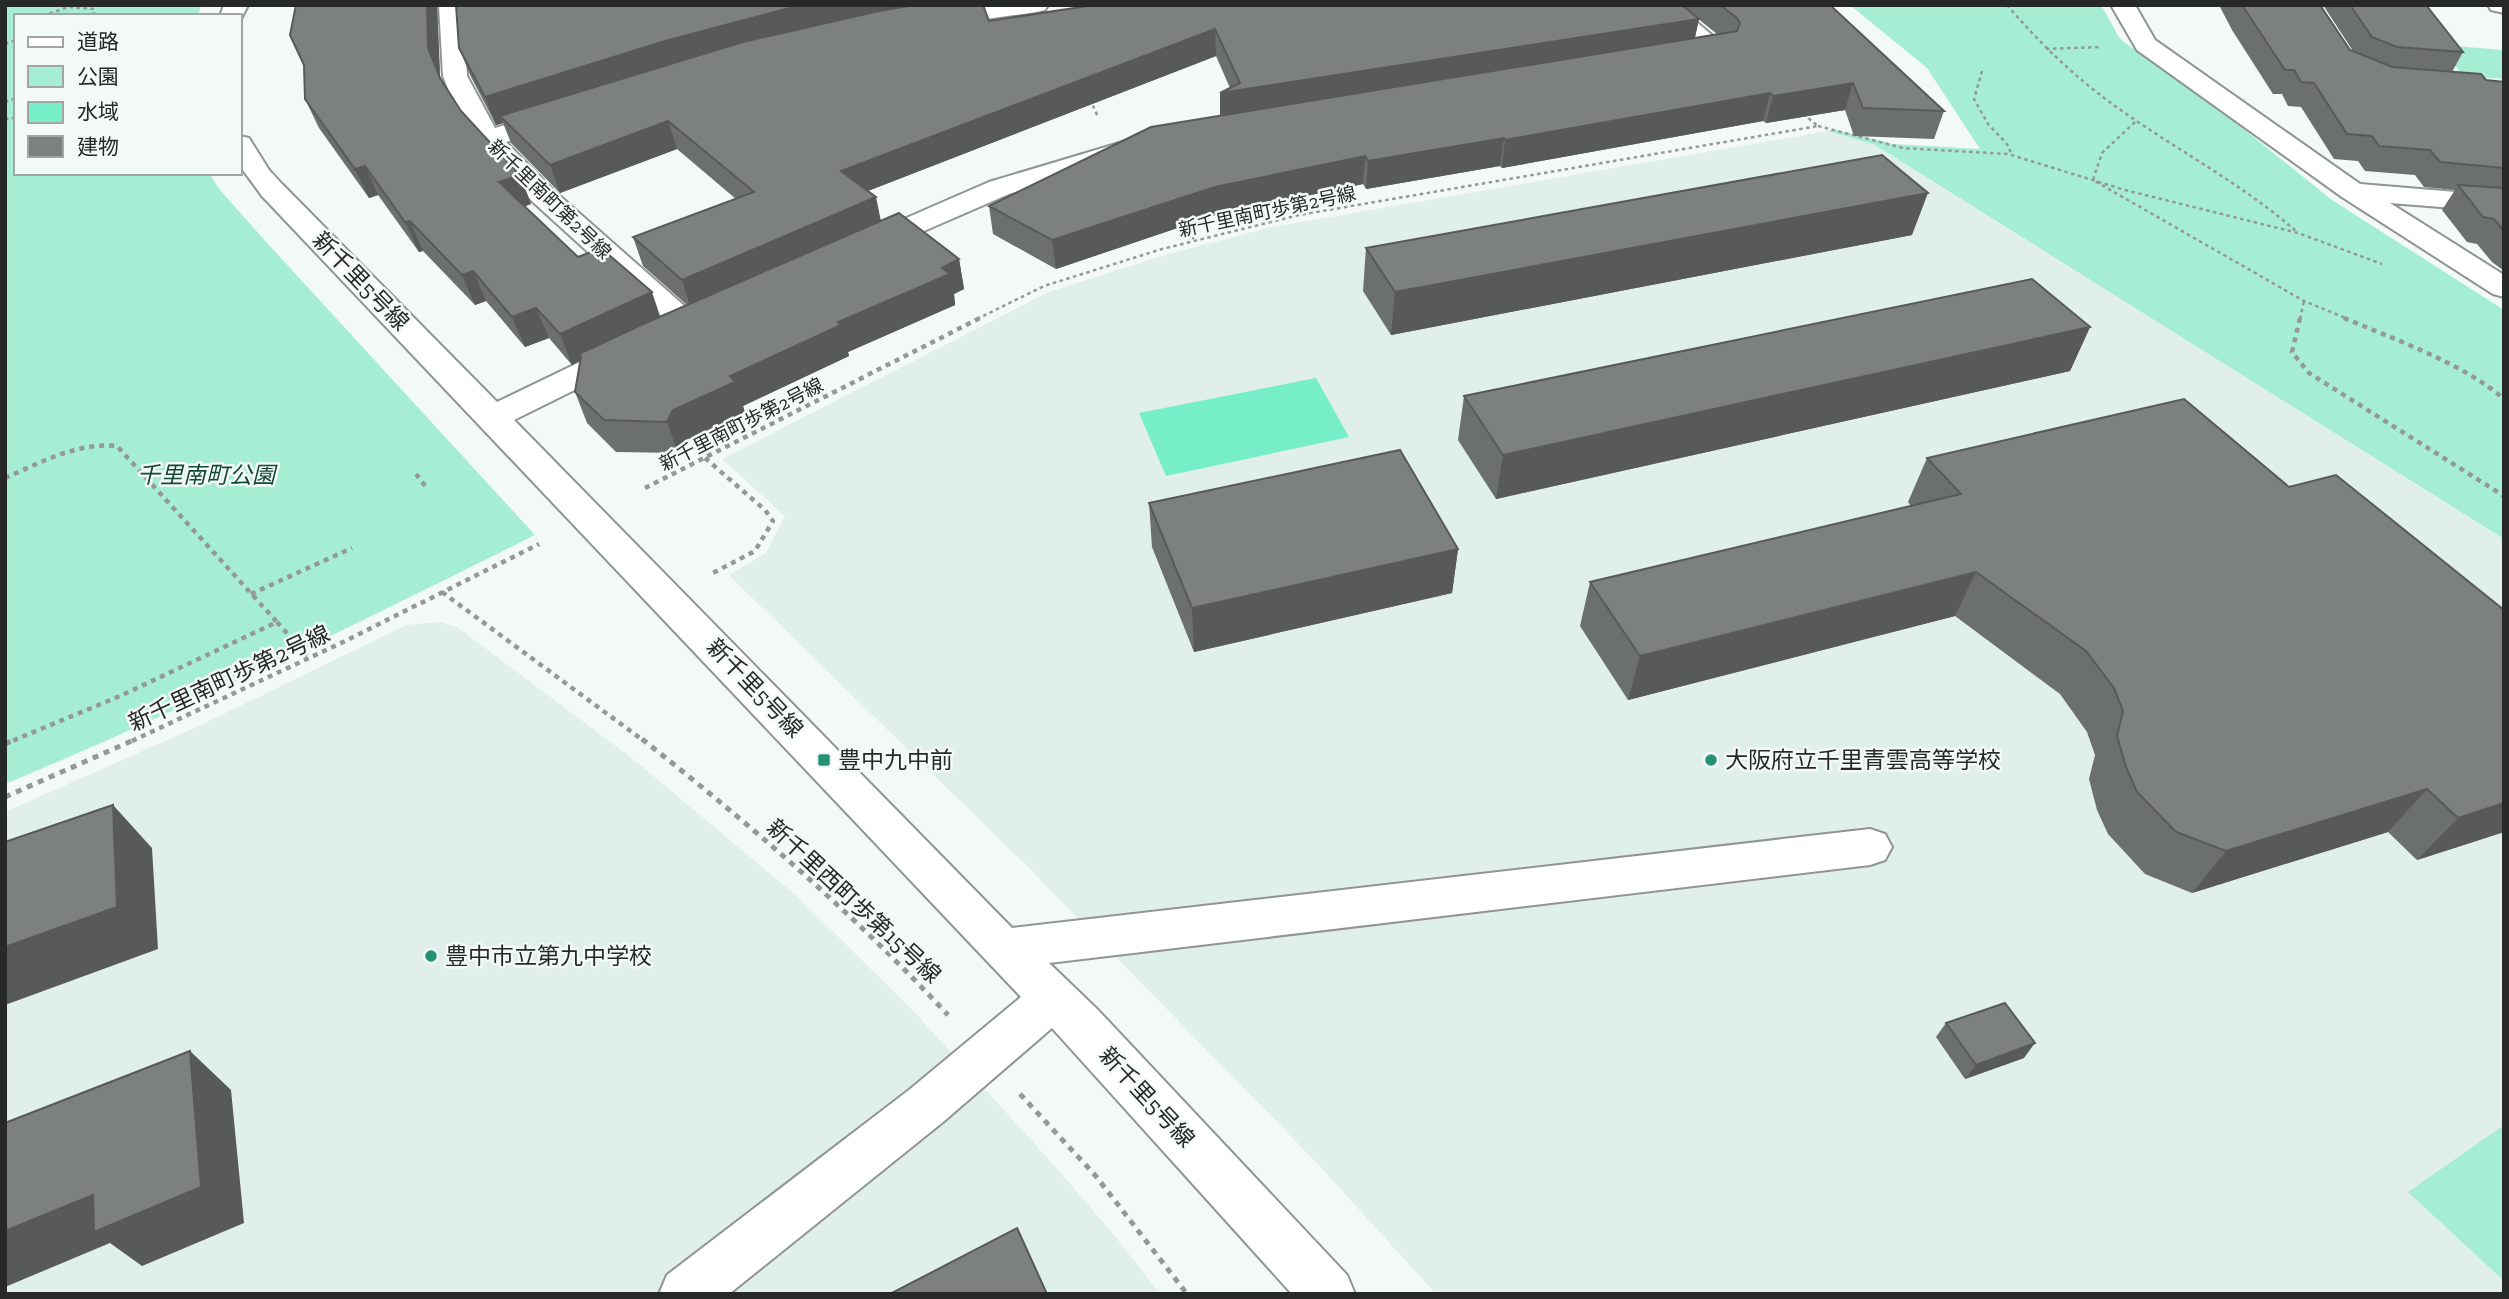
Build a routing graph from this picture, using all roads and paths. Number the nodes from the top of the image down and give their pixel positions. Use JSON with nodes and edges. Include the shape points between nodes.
{"nodes":[{"id":1,"x":451,"y":5,"type":"edge"},
{"id":2,"x":1037,"y":5,"type":"edge"},
{"id":3,"x":1661,"y":5,"type":"edge"},
{"id":4,"x":2007,"y":5,"type":"edge"},
{"id":5,"x":2123,"y":5,"type":"edge"},
{"id":6,"x":74,"y":6,"type":"edge"},
{"id":7,"x":49,"y":14,"type":"edge"},
{"id":8,"x":94,"y":14,"type":"edge"},
{"id":9,"x":912,"y":23,"type":"edge"},
{"id":10,"x":1664,"y":60,"type":"edge"},
{"id":11,"x":1982,"y":71,"type":"dead end"},
{"id":12,"x":1086,"y":90,"type":"edge"},
{"id":13,"x":1797,"y":109,"type":"edge"},
{"id":14,"x":580,"y":110,"type":"edge"},
{"id":15,"x":2135,"y":122,"type":"junction"},
{"id":16,"x":1818,"y":126,"type":"junction"},
{"id":17,"x":488,"y":139,"type":"junction"},
{"id":18,"x":1154,"y":144,"type":"edge"},
{"id":19,"x":242,"y":147,"type":"edge"},
{"id":20,"x":1114,"y":151,"type":"junction"},
{"id":21,"x":2012,"y":156,"type":"junction"},
{"id":22,"x":2094,"y":180,"type":"junction"},
{"id":23,"x":2352,"y":191,"type":"junction"},
{"id":24,"x":2504,"y":204,"type":"edge"},
{"id":25,"x":1176,"y":222,"type":"edge"},
{"id":26,"x":2298,"y":233,"type":"junction"},
{"id":27,"x":1195,"y":240,"type":"junction"},
{"id":28,"x":845,"y":256,"type":"edge"},
{"id":29,"x":2394,"y":268,"type":"dead end"},
{"id":30,"x":2504,"y":288,"type":"edge"},
{"id":31,"x":2304,"y":301,"type":"junction"},
{"id":32,"x":2504,"y":398,"type":"edge"},
{"id":33,"x":494,"y":418,"type":"junction"},
{"id":34,"x":705,"y":458,"type":"junction"},
{"id":35,"x":416,"y":474,"type":"dead end"},
{"id":36,"x":5,"y":478,"type":"edge"},
{"id":37,"x":426,"y":486,"type":"dead end"},
{"id":38,"x":645,"y":488,"type":"dead end"},
{"id":39,"x":2504,"y":496,"type":"edge"},
{"id":40,"x":539,"y":544,"type":"dead end"},
{"id":41,"x":352,"y":548,"type":"dead end"},
{"id":42,"x":708,"y":576,"type":"dead end"},
{"id":43,"x":442,"y":592,"type":"junction"},
{"id":44,"x":251,"y":594,"type":"junction"},
{"id":45,"x":277,"y":622,"type":"junction"},
{"id":46,"x":310,"y":659,"type":"junction"},
{"id":47,"x":5,"y":744,"type":"edge"},
{"id":48,"x":5,"y":797,"type":"edge"},
{"id":49,"x":1870,"y":847,"type":"dead end"},
{"id":50,"x":1003,"y":949,"type":"junction"},
{"id":51,"x":1053,"y":999,"type":"junction"},
{"id":52,"x":985,"y":1057,"type":"junction"},
{"id":53,"x":687,"y":1294,"type":"edge"},
{"id":54,"x":1187,"y":1294,"type":"edge"},
{"id":55,"x":1328,"y":1294,"type":"edge"}],
"edges":[{"from":1,"to":17,"type":"street","name":"新千里南町第2号線","via":[[455,76]]},
{"from":2,"to":9,"type":"street"},
{"from":3,"to":10,"type":"street","via":[[1719,51]]},
{"from":4,"to":15,"type":"path","via":[[2045,49]]},
{"from":5,"to":23,"type":"street","via":[[2146,45]]},
{"from":6,"to":7,"type":"path"},
{"from":6,"to":8,"type":"path","via":[[94,9]]},
{"from":11,"to":21,"type":"path","via":[[1974,99]]},
{"from":12,"to":20,"type":"path"},
{"from":13,"to":16,"type":"path"},
{"from":14,"to":17,"type":"street"},
{"from":15,"to":22,"type":"path","via":[[2107,144]]},
{"from":15,"to":26,"type":"path","via":[[2270,208]]},
{"from":16,"to":21,"type":"path","via":[[1903,148]]},
{"from":16,"to":27,"type":"path","name":"新千里南町歩第2号線","via":[[1299,215]]},
{"from":17,"to":33,"type":"street","name":"新千里南町第2号線","via":[[677,329]]},
{"from":18,"to":20,"type":"street"},
{"from":19,"to":33,"type":"street","name":"新千里5号線","via":[[272,190]]},
{"from":20,"to":28,"type":"street","via":[[999,188]]},
{"from":21,"to":22,"type":"path"},
{"from":22,"to":26,"type":"path"},
{"from":22,"to":31,"type":"path"},
{"from":23,"to":24,"type":"street"},
{"from":23,"to":30,"type":"street"},
{"from":25,"to":27,"type":"path"},
{"from":26,"to":29,"type":"path"},
{"from":27,"to":34,"type":"path","name":"新千里南町歩第2号線","via":[[1044,285]]},
{"from":31,"to":32,"type":"path","via":[[2397,340],[2487,384]]},
{"from":31,"to":39,"type":"path","via":[[2292,352],[2309,373]]},
{"from":33,"to":50,"type":"street","name":"新千里5号線"},
{"from":34,"to":38,"type":"path","name":"新千里南町歩第2号線"},
{"from":34,"to":42,"type":"path","via":[[773,521],[755,551]]},
{"from":35,"to":37,"type":"path"},
{"from":36,"to":44,"type":"path","via":[[82,448],[117,446]]},
{"from":40,"to":43,"type":"path","name":"新千里南町歩第2号線"},
{"from":41,"to":44,"type":"path"},
{"from":43,"to":46,"type":"path","name":"新千里南町歩第2号線"},
{"from":43,"to":52,"type":"path","name":"新千里西町歩第15号線","via":[[656,749],[818,885]]},
{"from":44,"to":45,"type":"path"},
{"from":45,"to":46,"type":"path"},
{"from":45,"to":47,"type":"path"},
{"from":46,"to":48,"type":"path","name":"新千里南町歩第2号線"},
{"from":49,"to":50,"type":"street"},
{"from":50,"to":51,"type":"street","name":"新千里5号線"},
{"from":51,"to":52,"type":"street"},
{"from":51,"to":55,"type":"street","name":"新千里5号線"},
{"from":52,"to":53,"type":"street"},
{"from":52,"to":54,"type":"path","name":"新千里西町歩第15号線","via":[[1095,1175]]}]}
